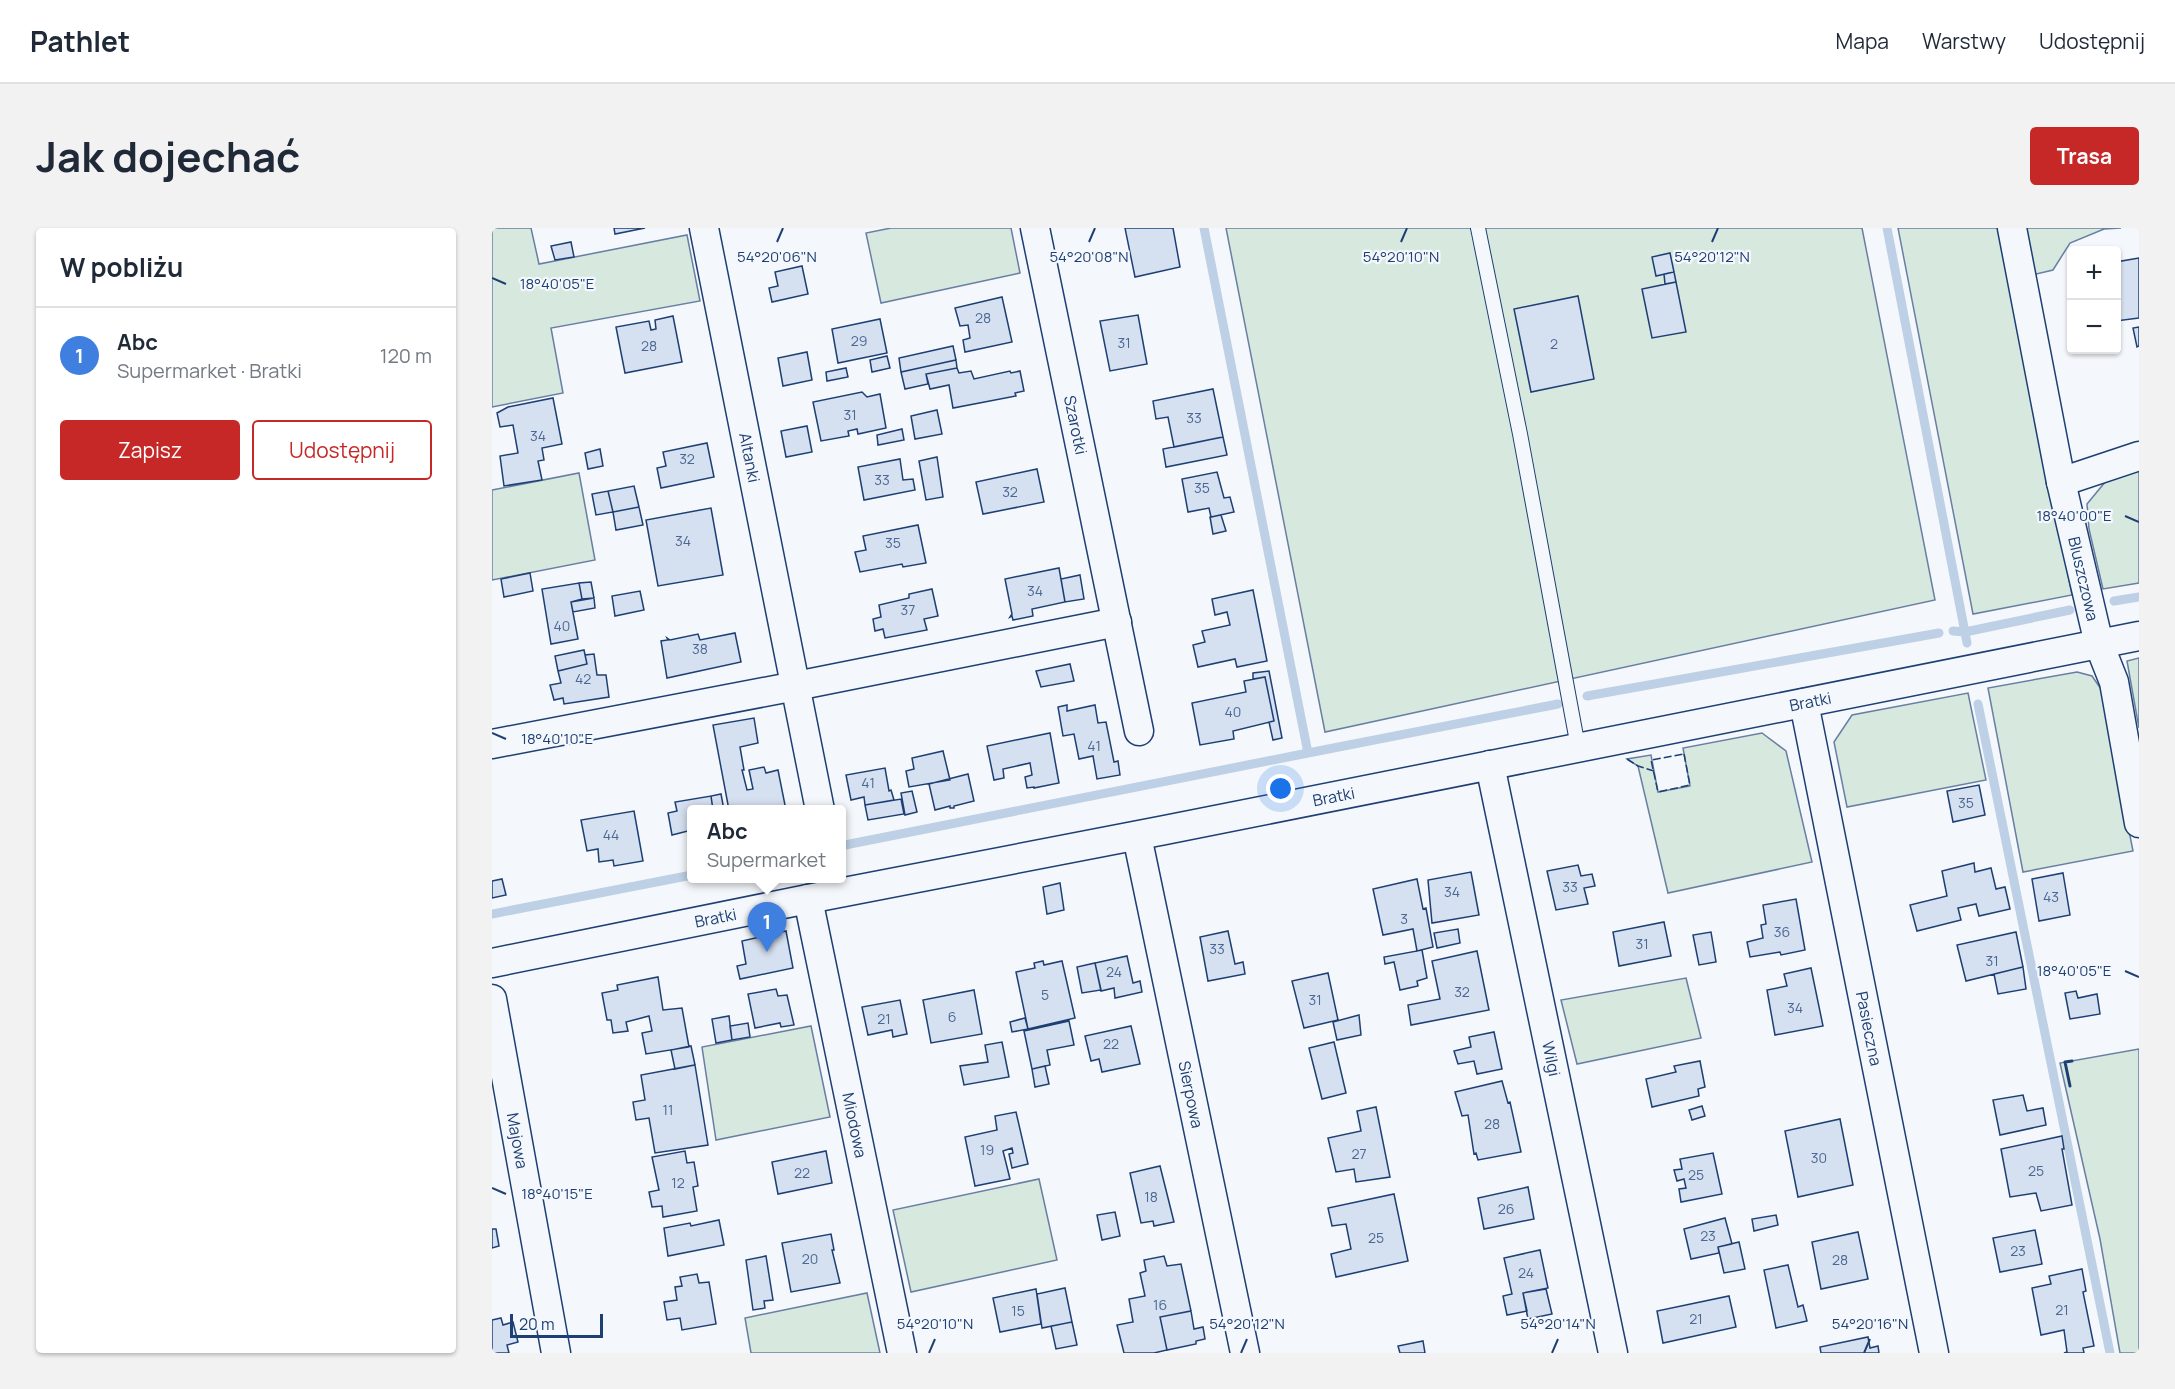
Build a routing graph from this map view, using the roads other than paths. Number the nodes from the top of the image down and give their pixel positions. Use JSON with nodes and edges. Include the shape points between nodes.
{"nodes":[{"id":1,"x":704,"y":228,"type":"edge"},
{"id":2,"x":1035,"y":228,"type":"edge"},
{"id":3,"x":1478,"y":228,"type":"edge"},
{"id":4,"x":2012,"y":228,"type":"edge"},
{"id":5,"x":2139,"y":456,"type":"edge"},
{"id":6,"x":2061,"y":482,"type":"junction"},
{"id":7,"x":1117,"y":622,"type":"junction"},
{"id":8,"x":2139,"y":636,"type":"edge"},
{"id":9,"x":2098,"y":644,"type":"junction"},
{"id":10,"x":796,"y":686,"type":"junction"},
{"id":11,"x":1804,"y":703,"type":"junction"},
{"id":12,"x":1139,"y":731,"type":"dead end"},
{"id":13,"x":492,"y":744,"type":"edge"},
{"id":14,"x":1578,"y":747,"type":"junction"},
{"id":15,"x":1490,"y":765,"type":"junction"},
{"id":16,"x":819,"y":805,"type":"edge"},
{"id":17,"x":2139,"y":823,"type":"edge"},
{"id":18,"x":1137,"y":836,"type":"junction"},
{"id":19,"x":836,"y":886,"type":"edge"},
{"id":20,"x":808,"y":899,"type":"junction"},
{"id":21,"x":492,"y":963,"type":"edge"},
{"id":22,"x":492,"y":999,"type":"edge"},
{"id":23,"x":556,"y":1353,"type":"edge"},
{"id":24,"x":902,"y":1353,"type":"edge"},
{"id":25,"x":1245,"y":1353,"type":"edge"},
{"id":26,"x":1613,"y":1353,"type":"edge"},
{"id":27,"x":1934,"y":1353,"type":"edge"}],
"edges":[{"from":1,"to":10,"type":"street","name":"Altanki"},
{"from":2,"to":7,"type":"street","name":"Szarotki"},
{"from":3,"to":14,"type":"lane"},
{"from":4,"to":6,"type":"street","name":"Bluszczowa"},
{"from":5,"to":6,"type":"street"},
{"from":6,"to":9,"type":"street","name":"Bluszczowa"},
{"from":7,"to":10,"type":"street"},
{"from":7,"to":12,"type":"street","name":"Szarotki"},
{"from":8,"to":9,"type":"street","name":"Bratki"},
{"from":9,"to":11,"type":"street","name":"Bratki"},
{"from":9,"to":17,"type":"street","name":"Bluszczowa","via":[[2114,682]]},
{"from":10,"to":13,"type":"street"},
{"from":10,"to":16,"type":"street","name":"Altanki"},
{"from":11,"to":14,"type":"street","name":"Bratki"},
{"from":11,"to":27,"type":"street","name":"Pasieczna"},
{"from":14,"to":15,"type":"street","name":"Bratki"},
{"from":15,"to":18,"type":"street","name":"Bratki"},
{"from":15,"to":26,"type":"street","name":"Wilgi"},
{"from":18,"to":19,"type":"street","name":"Bratki"},
{"from":18,"to":25,"type":"street","name":"Sierpowa"},
{"from":19,"to":20,"type":"street","name":"Bratki"},
{"from":20,"to":21,"type":"street","name":"Bratki"},
{"from":20,"to":24,"type":"street","name":"Miodowa"},
{"from":22,"to":23,"type":"street","name":"Majowa"}]}
